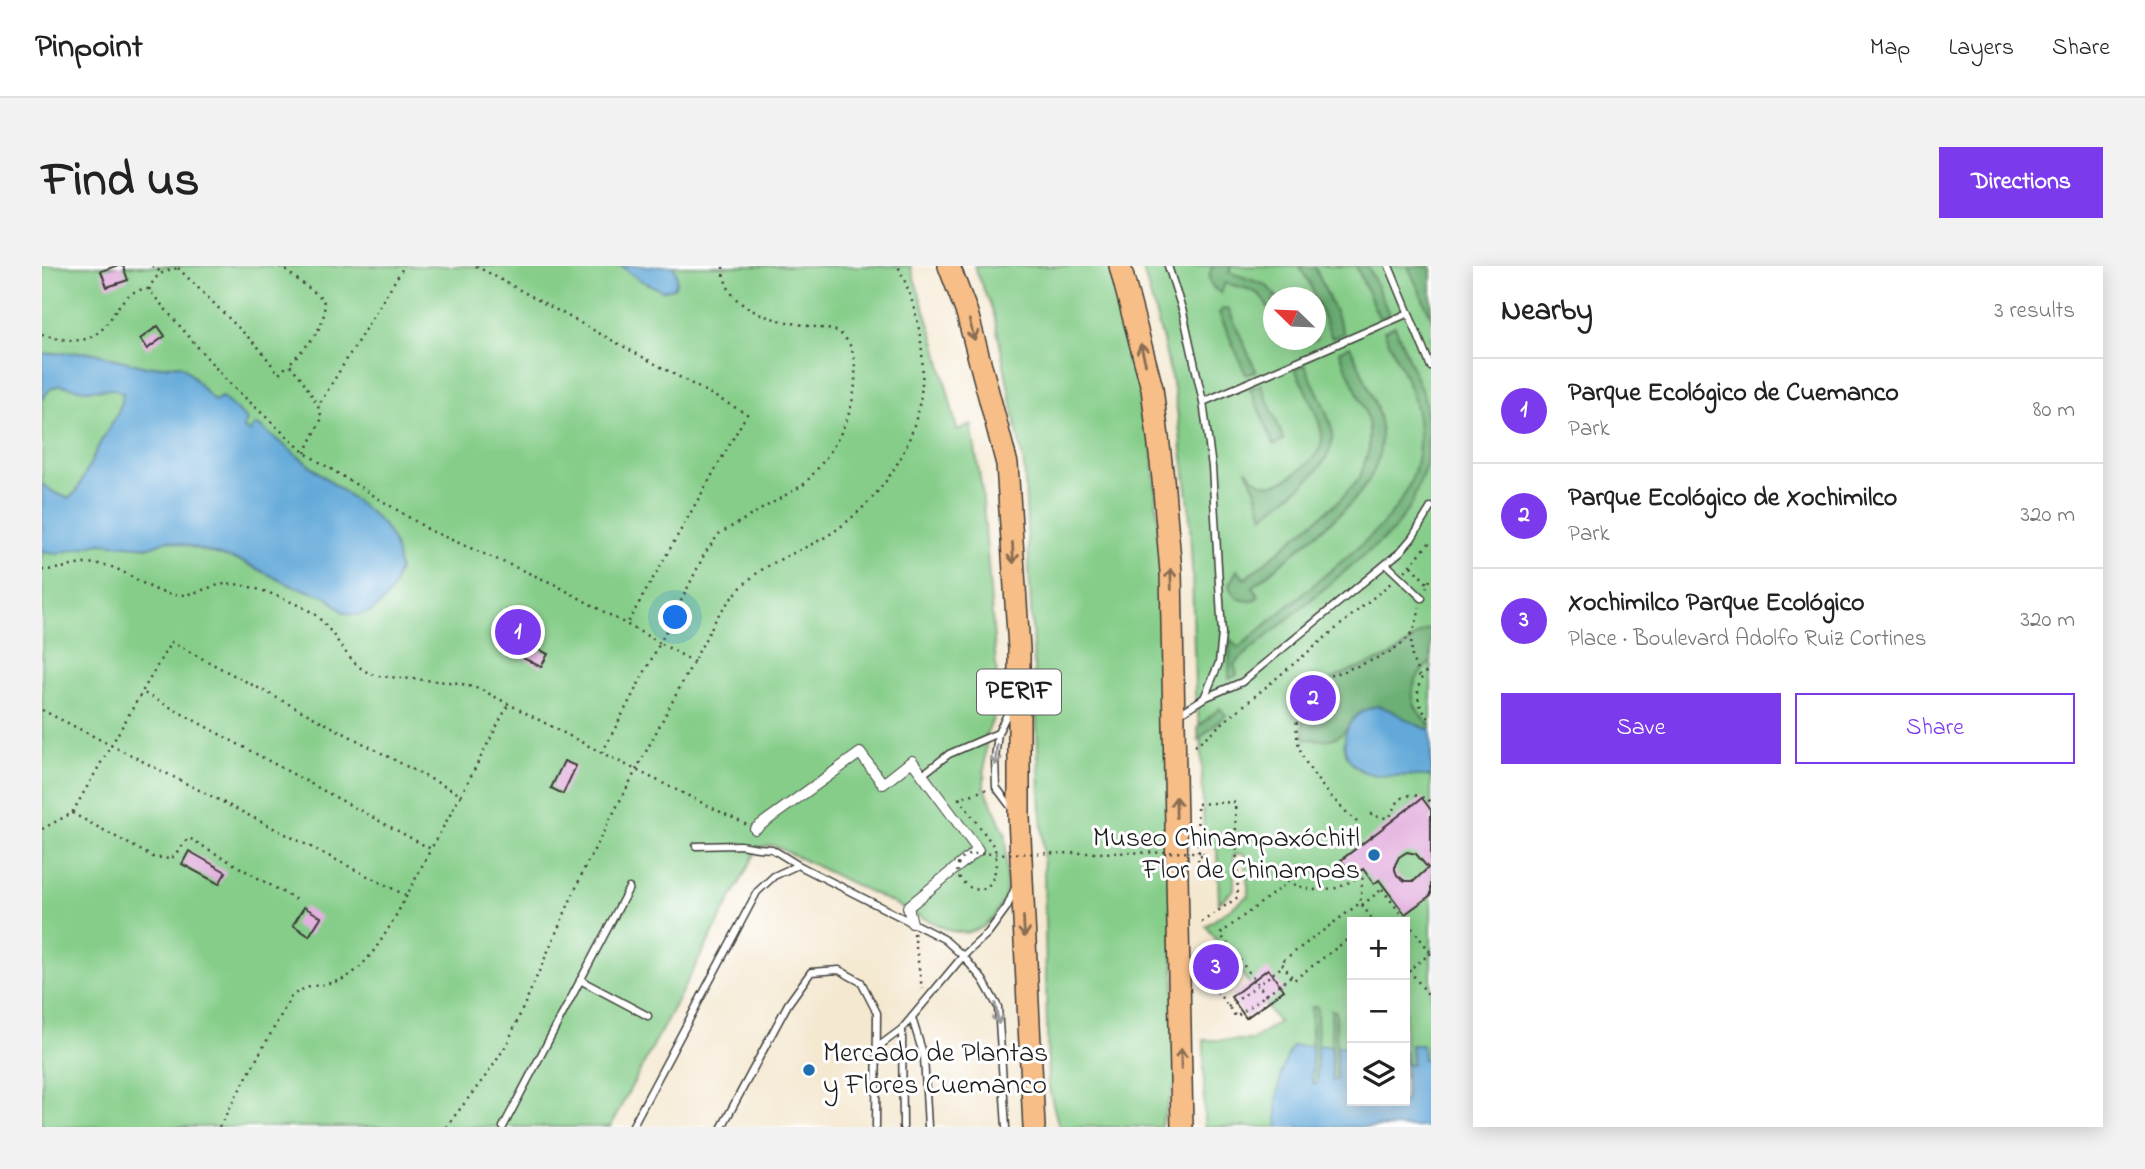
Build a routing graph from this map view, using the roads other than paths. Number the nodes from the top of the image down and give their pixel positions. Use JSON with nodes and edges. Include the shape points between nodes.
{"nodes":[{"id":1,"x":949,"y":266,"type":"edge"},
{"id":2,"x":1120,"y":266,"type":"edge"},
{"id":3,"x":1168,"y":266,"type":"edge"},
{"id":4,"x":1389,"y":266,"type":"edge"},
{"id":5,"x":1409,"y":313,"type":"junction"},
{"id":6,"x":1431,"y":367,"type":"edge"},
{"id":7,"x":1203,"y":402,"type":"junction"},
{"id":8,"x":1431,"y":508,"type":"edge"},
{"id":9,"x":1385,"y":564,"type":"junction"},
{"id":10,"x":1422,"y":598,"type":"road end"},
{"id":11,"x":1018,"y":692,"type":"junction"},
{"id":12,"x":1204,"y":698,"type":"junction"},
{"id":13,"x":1174,"y":717,"type":"junction"},
{"id":14,"x":998,"y":733,"type":"junction"},
{"id":15,"x":922,"y":775,"type":"junction"},
{"id":16,"x":1019,"y":817,"type":"junction"},
{"id":17,"x":755,"y":829,"type":"road end"},
{"id":18,"x":696,"y":846,"type":"dead end"},
{"id":19,"x":798,"y":865,"type":"junction"},
{"id":20,"x":1021,"y":873,"type":"junction"},
{"id":21,"x":629,"y":888,"type":"dead end"},
{"id":22,"x":912,"y":923,"type":"junction"},
{"id":23,"x":963,"y":956,"type":"junction"},
{"id":24,"x":580,"y":980,"type":"junction"},
{"id":25,"x":648,"y":1016,"type":"dead end"},
{"id":26,"x":912,"y":1018,"type":"junction"},
{"id":27,"x":902,"y":1028,"type":"junction"},
{"id":28,"x":875,"y":1049,"type":"junction"},
{"id":29,"x":503,"y":1127,"type":"edge"},
{"id":30,"x":632,"y":1127,"type":"edge"},
{"id":31,"x":722,"y":1127,"type":"edge"},
{"id":32,"x":876,"y":1127,"type":"edge"},
{"id":33,"x":903,"y":1127,"type":"edge"},
{"id":34,"x":928,"y":1127,"type":"edge"},
{"id":35,"x":1006,"y":1127,"type":"edge"},
{"id":36,"x":1034,"y":1127,"type":"edge"},
{"id":37,"x":1182,"y":1127,"type":"edge"}],
"edges":[{"from":1,"to":11,"type":"highway","number":"PERIF","one_way":true,"via":[[967,313],[1007,464]]},
{"from":13,"to":2,"type":"highway","one_way":true,"via":[[1171,572],[1163,479],[1152,388]]},
{"from":3,"to":7,"type":"lane"},
{"from":4,"to":5,"type":"lane"},
{"from":5,"to":6,"type":"lane"},
{"from":5,"to":7,"type":"lane"},
{"from":7,"to":12,"type":"lane","via":[[1212,467],[1222,634],[1219,663]]},
{"from":8,"to":9,"type":"lane","via":[[1412,538]]},
{"from":9,"to":10,"type":"lane"},
{"from":9,"to":12,"type":"lane","via":[[1242,682]]},
{"from":11,"to":14,"type":"lane"},
{"from":11,"to":16,"type":"highway","number":"PERIF"},
{"from":12,"to":13,"type":"lane"},
{"from":37,"to":13,"type":"highway","one_way":true},
{"from":14,"to":15,"type":"lane","via":[[949,754]]},
{"from":14,"to":16,"type":"lane","one_way":true,"via":[[996,787]]},
{"from":15,"to":17,"type":"street","via":[[912,761],[883,784],[860,753]]},
{"from":15,"to":22,"type":"street","via":[[978,850],[908,907]]},
{"from":16,"to":20,"type":"highway","number":"PERIF"},
{"from":18,"to":19,"type":"lane","via":[[772,849]]},
{"from":19,"to":22,"type":"lane"},
{"from":19,"to":30,"type":"lane","via":[[774,876],[757,892]]},
{"from":20,"to":23,"type":"lane","via":[[1007,907]]},
{"from":20,"to":36,"type":"highway","number":"PERIF","one_way":true},
{"from":21,"to":24,"type":"lane"},
{"from":22,"to":23,"type":"lane","via":[[944,939]]},
{"from":23,"to":26,"type":"lane"},
{"from":23,"to":35,"type":"lane","one_way":true,"via":[[998,1007]]},
{"from":24,"to":25,"type":"lane"},
{"from":24,"to":29,"type":"lane"},
{"from":26,"to":27,"type":"lane"},
{"from":26,"to":34,"type":"lane","via":[[924,1057]]},
{"from":27,"to":28,"type":"lane"},
{"from":27,"to":33,"type":"lane"},
{"from":28,"to":31,"type":"lane","via":[[877,1013],[861,982],[839,970],[811,972],[788,1004]]},
{"from":28,"to":32,"type":"lane"}]}
